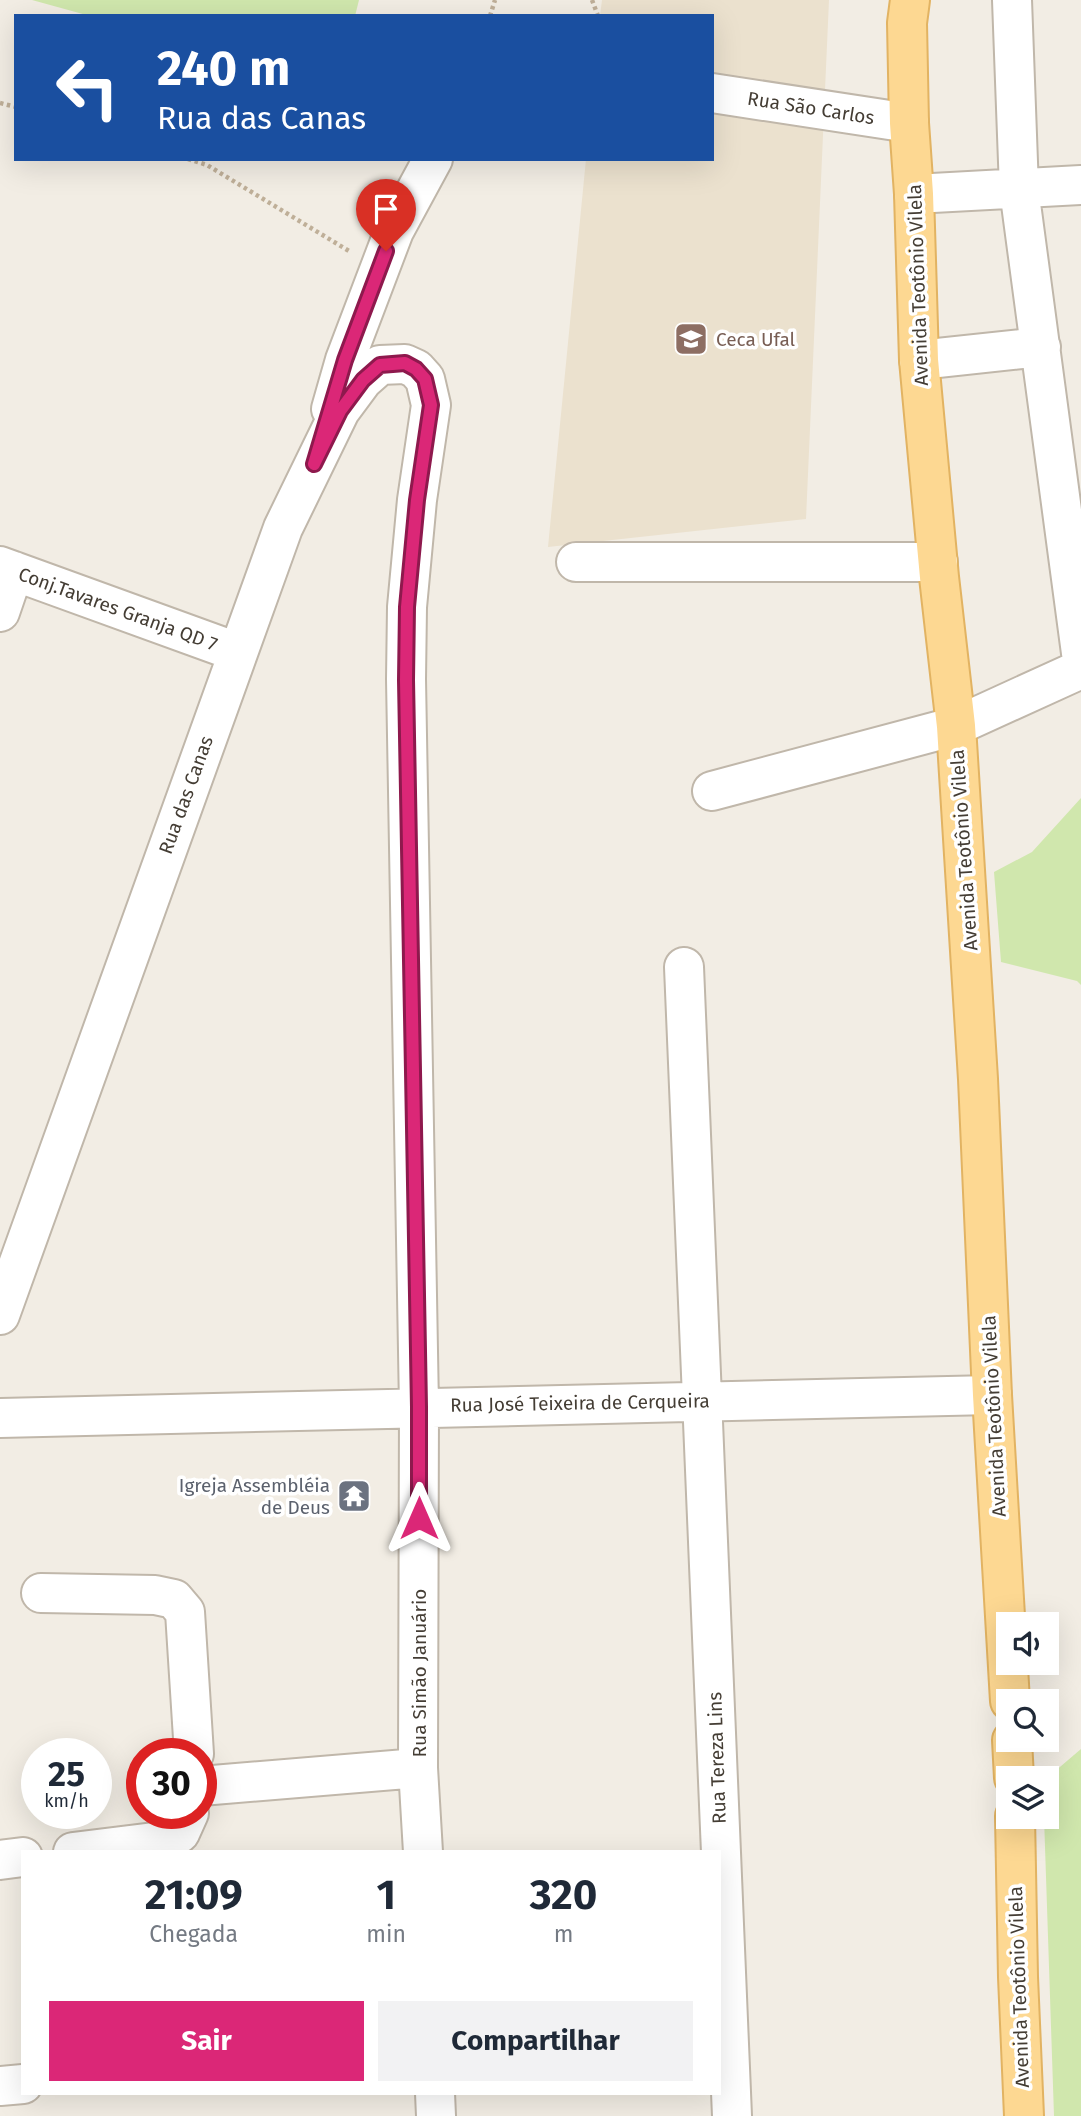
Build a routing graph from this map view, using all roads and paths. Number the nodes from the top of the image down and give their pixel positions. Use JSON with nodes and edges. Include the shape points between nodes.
{"nodes":[{"id":1,"x":910,"y":0,"type":"edge"},
{"id":2,"x":1012,"y":0,"type":"edge"},
{"id":3,"x":714,"y":93,"type":"edge"},
{"id":4,"x":909,"y":123,"type":"junction"},
{"id":5,"x":194,"y":161,"type":"edge"},
{"id":6,"x":432,"y":161,"type":"edge"},
{"id":7,"x":1081,"y":185,"type":"edge"},
{"id":8,"x":1019,"y":189,"type":"junction"},
{"id":9,"x":914,"y":194,"type":"junction"},
{"id":10,"x":379,"y":270,"type":"junction"},
{"id":11,"x":1041,"y":347,"type":"junction"},
{"id":12,"x":919,"y":360,"type":"junction"},
{"id":13,"x":431,"y":405,"type":"joint"},
{"id":14,"x":314,"y":464,"type":"junction"},
{"id":15,"x":576,"y":562,"type":"dead end"},
{"id":16,"x":938,"y":562,"type":"junction"},
{"id":17,"x":7,"y":569,"type":"edge"},
{"id":18,"x":0,"y":612,"type":"edge"},
{"id":19,"x":237,"y":652,"type":"junction"},
{"id":20,"x":1081,"y":653,"type":"edge"},
{"id":21,"x":1081,"y":669,"type":"edge"},
{"id":22,"x":956,"y":726,"type":"junction"},
{"id":23,"x":712,"y":791,"type":"dead end"},
{"id":24,"x":684,"y":967,"type":"dead end"},
{"id":25,"x":0,"y":1315,"type":"edge"},
{"id":26,"x":992,"y":1395,"type":"junction"},
{"id":27,"x":702,"y":1400,"type":"junction"},
{"id":28,"x":419,"y":1407,"type":"junction"},
{"id":29,"x":0,"y":1418,"type":"edge"},
{"id":30,"x":40,"y":1592,"type":"dead end"},
{"id":31,"x":1009,"y":1689,"type":"edge"},
{"id":32,"x":193,"y":1738,"type":"edge"},
{"id":33,"x":418,"y":1768,"type":"junction"},
{"id":34,"x":217,"y":1785,"type":"edge"},
{"id":35,"x":171,"y":1829,"type":"edge"},
{"id":36,"x":1015,"y":1829,"type":"edge"},
{"id":37,"x":82,"y":1850,"type":"edge"},
{"id":38,"x":423,"y":1850,"type":"edge"},
{"id":39,"x":721,"y":1850,"type":"edge"},
{"id":40,"x":721,"y":1853,"type":"edge"},
{"id":41,"x":21,"y":1857,"type":"edge"},
{"id":42,"x":0,"y":1860,"type":"edge"},
{"id":43,"x":21,"y":2084,"type":"edge"},
{"id":44,"x":0,"y":2086,"type":"edge"},
{"id":45,"x":435,"y":2095,"type":"edge"},
{"id":46,"x":436,"y":2116,"type":"edge"},
{"id":47,"x":732,"y":2116,"type":"edge"},
{"id":48,"x":1024,"y":2116,"type":"edge"}],
"edges":[{"from":1,"to":4,"type":"main road","name":"Avenida Teotônio Vilela"},
{"from":2,"to":8,"type":"street"},
{"from":3,"to":4,"type":"street","name":"Rua São Carlos"},
{"from":4,"to":9,"type":"main road","name":"Avenida Teotônio Vilela"},
{"from":5,"to":10,"type":"path"},
{"from":6,"to":10,"type":"street","via":[[394,231]]},
{"from":7,"to":8,"type":"street"},
{"from":8,"to":9,"type":"street"},
{"from":8,"to":11,"type":"street"},
{"from":9,"to":12,"type":"main road","name":"Avenida Teotônio Vilela"},
{"from":10,"to":14,"type":"street","via":[[345,360]]},
{"from":11,"to":12,"type":"street"},
{"from":11,"to":20,"type":"street"},
{"from":12,"to":16,"type":"main road","name":"Avenida Teotônio Vilela"},
{"from":13,"to":14,"type":"street","name":"Rua das Canas","via":[[425,379],[416,369],[405,363],[380,365],[340,411]]},
{"from":13,"to":28,"type":"street","name":"Rua Simão Januário","via":[[407,607]]},
{"from":14,"to":19,"type":"street","name":"Rua das Canas","via":[[283,528]]},
{"from":15,"to":16,"type":"street"},
{"from":16,"to":22,"type":"main road","name":"Avenida Teotônio Vilela"},
{"from":17,"to":18,"type":"street"},
{"from":17,"to":19,"type":"street","name":"Conj.Tavares Granja QD 7"},
{"from":19,"to":25,"type":"street","name":"Rua das Canas"},
{"from":21,"to":22,"type":"street"},
{"from":22,"to":23,"type":"street"},
{"from":22,"to":26,"type":"main road","name":"Avenida Teotônio Vilela"},
{"from":24,"to":27,"type":"street","name":"Rua Tereza Lins"},
{"from":26,"to":27,"type":"street","name":"Rua José Teixeira de Cerqueira"},
{"from":26,"to":31,"type":"main road","name":"Avenida Teotônio Vilela"},
{"from":27,"to":28,"type":"street","name":"Rua José Teixeira de Cerqueira"},
{"from":27,"to":39,"type":"street","name":"Rua Tereza Lins"},
{"from":28,"to":29,"type":"street","name":"Rua José Teixeira de Cerqueira"},
{"from":28,"to":33,"type":"street","name":"Rua Simão Januário"},
{"from":30,"to":32,"type":"street","via":[[174,1599],[185,1612]]},
{"from":33,"to":34,"type":"street"},
{"from":33,"to":38,"type":"street","name":"Rua Simão Januário"},
{"from":35,"to":37,"type":"street"},
{"from":36,"to":48,"type":"main road","name":"Avenida Teotônio Vilela"},
{"from":40,"to":47,"type":"street","name":"Rua Tereza Lins"},
{"from":41,"to":42,"type":"street"},
{"from":43,"to":44,"type":"street"},
{"from":45,"to":46,"type":"street"}]}
